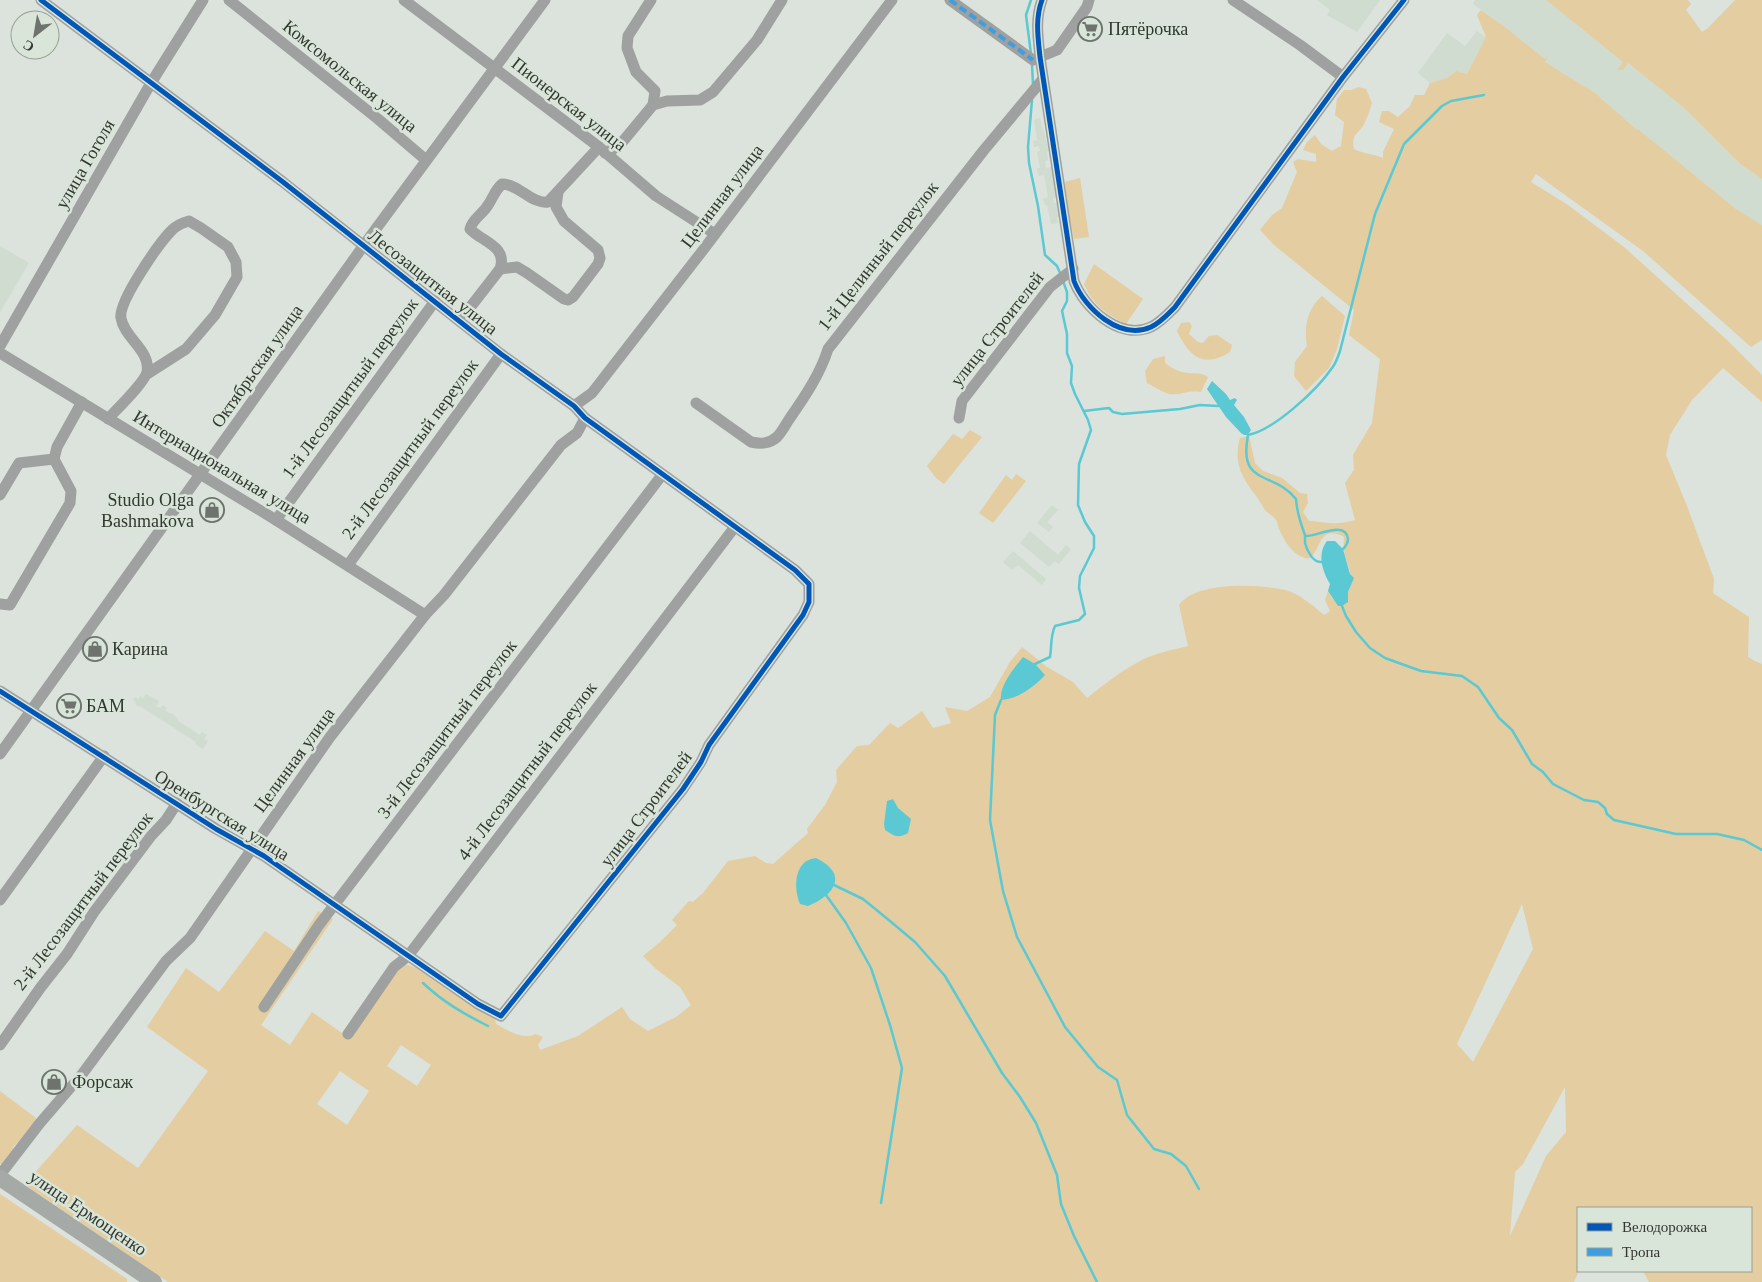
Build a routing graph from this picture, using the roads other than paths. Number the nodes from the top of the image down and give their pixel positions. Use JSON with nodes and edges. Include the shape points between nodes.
{"nodes":[{"id":1,"x":41,"y":0,"type":"edge"},
{"id":2,"x":203,"y":0,"type":"edge"},
{"id":3,"x":229,"y":0,"type":"edge"},
{"id":4,"x":404,"y":0,"type":"edge"},
{"id":5,"x":545,"y":0,"type":"edge"},
{"id":6,"x":651,"y":0,"type":"edge"},
{"id":7,"x":782,"y":0,"type":"edge"},
{"id":8,"x":892,"y":0,"type":"edge"},
{"id":9,"x":1042,"y":0,"type":"edge"},
{"id":10,"x":1089,"y":0,"type":"edge"},
{"id":11,"x":1233,"y":0,"type":"edge"},
{"id":12,"x":1404,"y":0,"type":"edge"},
{"id":13,"x":952,"y":1,"type":"edge"},
{"id":14,"x":1036,"y":58,"type":"junction"},
{"id":15,"x":494,"y":69,"type":"junction"},
{"id":16,"x":1343,"y":76,"type":"junction"},
{"id":17,"x":1043,"y":79,"type":"junction"},
{"id":18,"x":151,"y":83,"type":"junction"},
{"id":19,"x":653,"y":104,"type":"junction"},
{"id":20,"x":602,"y":150,"type":"junction"},
{"id":21,"x":426,"y":160,"type":"junction"},
{"id":22,"x":558,"y":192,"type":"junction"},
{"id":23,"x":715,"y":234,"type":"junction"},
{"id":24,"x":364,"y":245,"type":"junction"},
{"id":25,"x":500,"y":268,"type":"junction"},
{"id":26,"x":1073,"y":269,"type":"junction"},
{"id":27,"x":435,"y":301,"type":"junction"},
{"id":28,"x":457,"y":318,"type":"junction"},
{"id":29,"x":0,"y":346,"type":"edge"},
{"id":30,"x":0,"y":353,"type":"edge"},
{"id":31,"x":501,"y":354,"type":"junction"},
{"id":32,"x":147,"y":374,"type":"junction"},
{"id":33,"x":82,"y":402,"type":"junction"},
{"id":34,"x":696,"y":403,"type":"dead end"},
{"id":35,"x":574,"y":406,"type":"junction"},
{"id":36,"x":585,"y":418,"type":"junction"},
{"id":37,"x":959,"y":418,"type":"dead end"},
{"id":38,"x":108,"y":419,"type":"junction"},
{"id":39,"x":54,"y":458,"type":"junction"},
{"id":40,"x":201,"y":474,"type":"junction"},
{"id":41,"x":662,"y":475,"type":"junction"},
{"id":42,"x":0,"y":495,"type":"edge"},
{"id":43,"x":276,"y":520,"type":"junction"},
{"id":44,"x":734,"y":528,"type":"junction"},
{"id":45,"x":348,"y":565,"type":"junction"},
{"id":46,"x":809,"y":584,"type":"joint"},
{"id":47,"x":0,"y":604,"type":"edge"},
{"id":48,"x":424,"y":615,"type":"junction"},
{"id":49,"x":0,"y":691,"type":"edge"},
{"id":50,"x":31,"y":710,"type":"junction"},
{"id":51,"x":0,"y":754,"type":"edge"},
{"id":52,"x":104,"y":756,"type":"junction"},
{"id":53,"x":177,"y":803,"type":"junction"},
{"id":54,"x":252,"y":848,"type":"junction"},
{"id":55,"x":0,"y":900,"type":"edge"},
{"id":56,"x":335,"y":904,"type":"junction"},
{"id":57,"x":408,"y":956,"type":"junction"},
{"id":58,"x":264,"y":1007,"type":"dead end"},
{"id":59,"x":501,"y":1016,"type":"joint"},
{"id":60,"x":348,"y":1034,"type":"dead end"},
{"id":61,"x":0,"y":1045,"type":"edge"},
{"id":62,"x":0,"y":1176,"type":"edge"},
{"id":63,"x":154,"y":1282,"type":"edge"}],
"edges":[{"from":1,"to":18,"type":"street","name":"Лесозащитная улица"},
{"from":2,"to":18,"type":"street","name":"улица Гоголя"},
{"from":3,"to":21,"type":"street","name":"Комсомольская улица"},
{"from":4,"to":15,"type":"street","name":"Пионерская улица"},
{"from":5,"to":15,"type":"street","name":"Октябрьская улица"},
{"from":6,"to":19,"type":"street","via":[[628,36],[627,48],[636,72],[655,91]]},
{"from":7,"to":19,"type":"street","via":[[757,40],[713,92],[700,100],[667,100]]},
{"from":8,"to":23,"type":"street","name":"Целинная улица"},
{"from":9,"to":14,"type":"street","via":[[1038,10]]},
{"from":10,"to":14,"type":"street","via":[[1057,50]]},
{"from":11,"to":16,"type":"street"},
{"from":12,"to":16,"type":"street"},
{"from":13,"to":14,"type":"street"},
{"from":14,"to":17,"type":"street"},
{"from":15,"to":20,"type":"street","name":"Пионерская улица"},
{"from":15,"to":21,"type":"street","name":"Октябрьская улица"},
{"from":16,"to":26,"type":"street","via":[[1163,320],[1149,328],[1119,328],[1089,308],[1078,293]]},
{"from":17,"to":26,"type":"street"},
{"from":17,"to":34,"type":"street","name":"1-й Целинный переулок","via":[[828,349],[799,406],[778,436],[768,443],[751,442]]},
{"from":18,"to":24,"type":"street","name":"Лесозащитная улица"},
{"from":18,"to":29,"type":"street","name":"улица Гоголя"},
{"from":19,"to":20,"type":"street","via":[[619,146]]},
{"from":20,"to":22,"type":"street"},
{"from":20,"to":23,"type":"street","name":"Пионерская улица","via":[[656,196]]},
{"from":21,"to":24,"type":"street","name":"Октябрьская улица"},
{"from":22,"to":25,"type":"street","via":[[548,202],[541,202],[509,184],[502,184],[495,190],[489,205],[470,229],[492,244],[501,255]]},
{"from":22,"to":25,"type":"street","via":[[556,207],[564,221],[598,250],[600,258],[573,297],[564,299],[517,268]]},
{"from":23,"to":35,"type":"street","name":"Целинная улица","via":[[592,394]]},
{"from":24,"to":27,"type":"street","name":"Лесозащитная улица"},
{"from":24,"to":40,"type":"street","name":"Октябрьская улица"},
{"from":25,"to":28,"type":"street","via":[[472,305]]},
{"from":26,"to":37,"type":"street","name":"улица Строителей","via":[[1050,287],[962,401]]},
{"from":27,"to":28,"type":"street","name":"Лесозащитная улица"},
{"from":27,"to":43,"type":"street","name":"1-й Лесозащитный переулок"},
{"from":28,"to":31,"type":"street","name":"Лесозащитная улица"},
{"from":30,"to":33,"type":"street","name":"Интернациональная улица"},
{"from":31,"to":35,"type":"street","name":"Лесозащитная улица"},
{"from":31,"to":45,"type":"street","name":"2-й Лесозащитный переулок"},
{"from":32,"to":32,"type":"street","via":[[186,349],[215,315],[237,277],[236,262],[228,247],[188,221],[172,230],[150,258],[122,305],[121,318],[129,335],[143,352],[148,364]]},
{"from":32,"to":38,"type":"street"},
{"from":33,"to":38,"type":"street","name":"Интернациональная улица"},
{"from":33,"to":39,"type":"street"},
{"from":35,"to":36,"type":"street","name":"Лесозащитная улица"},
{"from":36,"to":41,"type":"street","name":"Лесозащитная улица"},
{"from":36,"to":48,"type":"street","name":"Целинная улица","via":[[444,595]]},
{"from":38,"to":40,"type":"street","name":"Интернациональная улица"},
{"from":39,"to":42,"type":"street","via":[[19,463]]},
{"from":39,"to":47,"type":"street","via":[[71,491],[70,503],[10,605]]},
{"from":40,"to":43,"type":"street","name":"Интернациональная улица"},
{"from":40,"to":50,"type":"street","name":"Октябрьская улица"},
{"from":41,"to":44,"type":"street","name":"Лесозащитная улица"},
{"from":41,"to":56,"type":"street","name":"3-й Лесозащитный переулок"},
{"from":43,"to":45,"type":"street","name":"Интернациональная улица"},
{"from":44,"to":46,"type":"street","name":"Лесозащитная улица","via":[[795,570]]},
{"from":44,"to":57,"type":"street","name":"4-й Лесозащитный переулок"},
{"from":45,"to":48,"type":"street","name":"Интернациональная улица"},
{"from":46,"to":59,"type":"street","name":"улица Строителей","via":[[809,602],[803,615],[709,746],[683,789]]},
{"from":48,"to":54,"type":"street","name":"Целинная улица","via":[[330,737]]},
{"from":49,"to":50,"type":"street","name":"Оренбургская улица"},
{"from":50,"to":51,"type":"street","name":"Октябрьская улица"},
{"from":50,"to":52,"type":"street","name":"Оренбургская улица"},
{"from":52,"to":53,"type":"street","name":"Оренбургская улица"},
{"from":52,"to":55,"type":"street"},
{"from":53,"to":54,"type":"street","name":"Оренбургская улица"},
{"from":53,"to":61,"type":"street","name":"2-й Лесозащитный переулок","via":[[94,912]]},
{"from":54,"to":56,"type":"street","name":"Оренбургская улица"},
{"from":54,"to":62,"type":"street","name":"Целинная улица","via":[[190,938],[166,961],[83,1073]]},
{"from":56,"to":57,"type":"street","name":"Оренбургская улица"},
{"from":56,"to":58,"type":"street","name":"3-й Лесозащитный переулок"},
{"from":57,"to":59,"type":"street","name":"Оренбургская улица"},
{"from":57,"to":60,"type":"street","name":"4-й Лесозащитный переулок","via":[[394,967]]},
{"from":62,"to":63,"type":"highway","name":"улица Ермощенко"}]}
